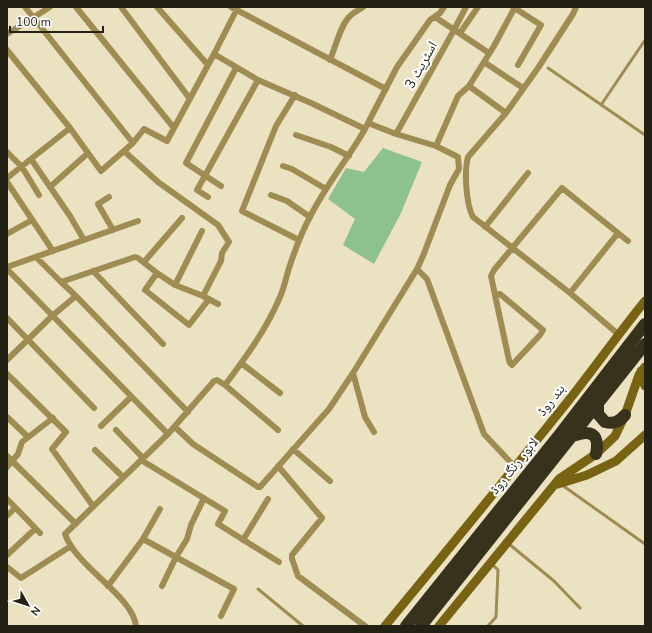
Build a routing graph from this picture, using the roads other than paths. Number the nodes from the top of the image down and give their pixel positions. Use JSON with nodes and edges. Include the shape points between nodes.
{"nodes":[{"id":1,"x":25,"y":7,"type":"edge"},
{"id":2,"x":50,"y":7,"type":"edge"},
{"id":3,"x":76,"y":7,"type":"edge"},
{"id":4,"x":121,"y":7,"type":"edge"},
{"id":5,"x":166,"y":7,"type":"edge"},
{"id":6,"x":363,"y":7,"type":"edge"},
{"id":7,"x":444,"y":7,"type":"edge"},
{"id":8,"x":466,"y":7,"type":"edge"},
{"id":9,"x":478,"y":7,"type":"edge"},
{"id":10,"x":514,"y":7,"type":"edge"},
{"id":11,"x":576,"y":7,"type":"edge"},
{"id":12,"x":235,"y":8,"type":"edge"},
{"id":13,"x":158,"y":9,"type":"edge"},
{"id":14,"x":435,"y":17,"type":"junction"},
{"id":15,"x":33,"y":18,"type":"junction"},
{"id":16,"x":457,"y":32,"type":"junction"},
{"id":17,"x":7,"y":34,"type":"edge"},
{"id":18,"x":645,"y":40,"type":"edge"},
{"id":19,"x":7,"y":50,"type":"edge"},
{"id":20,"x":489,"y":53,"type":"junction"},
{"id":21,"x":214,"y":54,"type":"junction"},
{"id":22,"x":330,"y":60,"type":"junction"},
{"id":23,"x":484,"y":62,"type":"junction"},
{"id":24,"x":208,"y":65,"type":"junction"},
{"id":25,"x":518,"y":65,"type":"dead end"},
{"id":26,"x":236,"y":68,"type":"junction"},
{"id":27,"x":548,"y":68,"type":"dead end"},
{"id":28,"x":258,"y":80,"type":"junction"},
{"id":29,"x":469,"y":86,"type":"junction"},
{"id":30,"x":523,"y":88,"type":"junction"},
{"id":31,"x":386,"y":89,"type":"junction"},
{"id":32,"x":295,"y":95,"type":"junction"},
{"id":33,"x":190,"y":99,"type":"junction"},
{"id":34,"x":601,"y":105,"type":"junction"},
{"id":35,"x":506,"y":113,"type":"junction"},
{"id":36,"x":366,"y":126,"type":"junction"},
{"id":37,"x":70,"y":128,"type":"junction"},
{"id":38,"x":174,"y":128,"type":"junction"},
{"id":39,"x":396,"y":134,"type":"junction"},
{"id":40,"x":296,"y":135,"type":"dead end"},
{"id":41,"x":645,"y":135,"type":"edge"},
{"id":42,"x":133,"y":143,"type":"junction"},
{"id":43,"x":436,"y":146,"type":"junction"},
{"id":44,"x":124,"y":151,"type":"junction"},
{"id":45,"x":7,"y":152,"type":"edge"},
{"id":46,"x":88,"y":153,"type":"junction"},
{"id":47,"x":349,"y":156,"type":"junction"},
{"id":48,"x":31,"y":159,"type":"junction"},
{"id":49,"x":283,"y":166,"type":"dead end"},
{"id":50,"x":22,"y":167,"type":"junction"},
{"id":51,"x":528,"y":173,"type":"dead end"},
{"id":52,"x":205,"y":175,"type":"junction"},
{"id":53,"x":7,"y":178,"type":"edge"},
{"id":54,"x":7,"y":182,"type":"edge"},
{"id":55,"x":221,"y":186,"type":"dead end"},
{"id":56,"x":50,"y":187,"type":"junction"},
{"id":57,"x":326,"y":189,"type":"junction"},
{"id":58,"x":39,"y":195,"type":"dead end"},
{"id":59,"x":271,"y":195,"type":"dead end"},
{"id":60,"x":109,"y":197,"type":"dead end"},
{"id":61,"x":208,"y":197,"type":"dead end"},
{"id":62,"x":310,"y":217,"type":"junction"},
{"id":63,"x":182,"y":218,"type":"dead end"},
{"id":64,"x":32,"y":220,"type":"junction"},
{"id":65,"x":138,"y":221,"type":"dead end"},
{"id":66,"x":485,"y":227,"type":"junction"},
{"id":67,"x":113,"y":230,"type":"junction"},
{"id":68,"x":202,"y":231,"type":"dead end"},
{"id":69,"x":618,"y":233,"type":"junction"},
{"id":70,"x":7,"y":234,"type":"edge"},
{"id":71,"x":84,"y":240,"type":"junction"},
{"id":72,"x":299,"y":240,"type":"junction"},
{"id":73,"x":628,"y":241,"type":"dead end"},
{"id":74,"x":512,"y":248,"type":"junction"},
{"id":75,"x":53,"y":251,"type":"junction"},
{"id":76,"x":36,"y":257,"type":"junction"},
{"id":77,"x":144,"y":262,"type":"junction"},
{"id":78,"x":7,"y":268,"type":"edge"},
{"id":79,"x":417,"y":269,"type":"junction"},
{"id":80,"x":93,"y":271,"type":"junction"},
{"id":81,"x":157,"y":273,"type":"junction"},
{"id":82,"x":61,"y":282,"type":"junction"},
{"id":83,"x":175,"y":285,"type":"junction"},
{"id":84,"x":570,"y":293,"type":"junction"},
{"id":85,"x":495,"y":295,"type":"junction"},
{"id":86,"x":76,"y":296,"type":"junction"},
{"id":87,"x":203,"y":296,"type":"junction"},
{"id":88,"x":209,"y":300,"type":"junction"},
{"id":89,"x":645,"y":301,"type":"edge"},
{"id":90,"x":218,"y":304,"type":"dead end"},
{"id":91,"x":52,"y":316,"type":"junction"},
{"id":92,"x":7,"y":318,"type":"edge"},
{"id":93,"x":645,"y":324,"type":"edge"},
{"id":94,"x":618,"y":334,"type":"junction"},
{"id":95,"x":28,"y":339,"type":"junction"},
{"id":96,"x":162,"y":344,"type":"dead end"},
{"id":97,"x":645,"y":344,"type":"edge"},
{"id":98,"x":7,"y":360,"type":"edge"},
{"id":99,"x":241,"y":363,"type":"junction"},
{"id":100,"x":643,"y":369,"type":"edge"},
{"id":101,"x":353,"y":373,"type":"junction"},
{"id":102,"x":7,"y":374,"type":"edge"},
{"id":103,"x":225,"y":385,"type":"junction"},
{"id":104,"x":645,"y":386,"type":"edge"},
{"id":105,"x":280,"y":393,"type":"dead end"},
{"id":106,"x":131,"y":397,"type":"junction"},
{"id":107,"x":598,"y":404,"type":"junction"},
{"id":108,"x":94,"y":408,"type":"dead end"},
{"id":109,"x":188,"y":412,"type":"junction"},
{"id":110,"x":625,"y":415,"type":"junction"},
{"id":111,"x":7,"y":417,"type":"edge"},
{"id":112,"x":52,"y":418,"type":"junction"},
{"id":113,"x":101,"y":426,"type":"dead end"},
{"id":114,"x":175,"y":427,"type":"junction"},
{"id":115,"x":116,"y":430,"type":"dead end"},
{"id":116,"x":278,"y":430,"type":"dead end"},
{"id":117,"x":374,"y":432,"type":"dead end"},
{"id":118,"x":168,"y":434,"type":"junction"},
{"id":119,"x":645,"y":435,"type":"edge"},
{"id":120,"x":573,"y":436,"type":"junction"},
{"id":121,"x":28,"y":437,"type":"junction"},
{"id":122,"x":293,"y":449,"type":"junction"},
{"id":123,"x":95,"y":450,"type":"dead end"},
{"id":124,"x":596,"y":454,"type":"junction"},
{"id":125,"x":9,"y":459,"type":"edge"},
{"id":126,"x":142,"y":459,"type":"junction"},
{"id":127,"x":278,"y":466,"type":"junction"},
{"id":128,"x":7,"y":467,"type":"edge"},
{"id":129,"x":515,"y":467,"type":"junction"},
{"id":130,"x":123,"y":477,"type":"junction"},
{"id":131,"x":330,"y":481,"type":"dead end"},
{"id":132,"x":556,"y":485,"type":"junction"},
{"id":133,"x":204,"y":498,"type":"junction"},
{"id":134,"x":7,"y":499,"type":"edge"},
{"id":135,"x":268,"y":499,"type":"dead end"},
{"id":136,"x":93,"y":506,"type":"junction"},
{"id":137,"x":15,"y":508,"type":"junction"},
{"id":138,"x":160,"y":509,"type":"dead end"},
{"id":139,"x":7,"y":516,"type":"edge"},
{"id":140,"x":76,"y":524,"type":"junction"},
{"id":141,"x":143,"y":539,"type":"junction"},
{"id":142,"x":243,"y":540,"type":"junction"},
{"id":143,"x":507,"y":542,"type":"junction"},
{"id":144,"x":645,"y":544,"type":"edge"},
{"id":145,"x":71,"y":546,"type":"junction"},
{"id":146,"x":7,"y":555,"type":"edge"},
{"id":147,"x":176,"y":557,"type":"junction"},
{"id":148,"x":279,"y":562,"type":"dead end"},
{"id":149,"x":490,"y":563,"type":"junction"},
{"id":150,"x":7,"y":567,"type":"edge"},
{"id":151,"x":108,"y":586,"type":"junction"},
{"id":152,"x":162,"y":586,"type":"dead end"},
{"id":153,"x":258,"y":589,"type":"dead end"},
{"id":154,"x":580,"y":608,"type":"dead end"},
{"id":155,"x":221,"y":616,"type":"dead end"},
{"id":156,"x":136,"y":625,"type":"edge"},
{"id":157,"x":144,"y":626,"type":"edge"},
{"id":158,"x":303,"y":626,"type":"edge"},
{"id":159,"x":365,"y":626,"type":"edge"},
{"id":160,"x":385,"y":626,"type":"edge"},
{"id":161,"x":406,"y":626,"type":"edge"},
{"id":162,"x":421,"y":626,"type":"edge"},
{"id":163,"x":439,"y":626,"type":"edge"},
{"id":164,"x":488,"y":626,"type":"edge"}],
"edges":[{"from":1,"to":15,"type":"street"},
{"from":2,"to":15,"type":"street"},
{"from":3,"to":38,"type":"street"},
{"from":4,"to":33,"type":"street"},
{"from":5,"to":13,"type":"street"},
{"from":6,"to":22,"type":"street","via":[[349,16],[340,31]]},
{"from":7,"to":14,"type":"street"},
{"from":8,"to":16,"type":"street","name":"اسٹریٹ 3"},
{"from":9,"to":16,"type":"street"},
{"from":10,"to":20,"type":"street"},
{"from":10,"to":25,"type":"street","via":[[542,25]]},
{"from":11,"to":30,"type":"street"},
{"from":12,"to":21,"type":"street"},
{"from":12,"to":22,"type":"street"},
{"from":13,"to":24,"type":"street"},
{"from":14,"to":16,"type":"street"},
{"from":14,"to":31,"type":"street","via":[[430,20],[397,67]]},
{"from":15,"to":17,"type":"street"},
{"from":15,"to":42,"type":"street"},
{"from":16,"to":20,"type":"street"},
{"from":16,"to":39,"type":"street","name":"اسٹریٹ 3"},
{"from":18,"to":34,"type":"lane"},
{"from":19,"to":37,"type":"street"},
{"from":20,"to":23,"type":"street"},
{"from":21,"to":24,"type":"street"},
{"from":21,"to":26,"type":"street"},
{"from":22,"to":31,"type":"street"},
{"from":23,"to":29,"type":"street"},
{"from":23,"to":30,"type":"street"},
{"from":24,"to":33,"type":"street"},
{"from":26,"to":28,"type":"street"},
{"from":26,"to":52,"type":"street","via":[[186,163]]},
{"from":27,"to":34,"type":"lane"},
{"from":28,"to":32,"type":"street"},
{"from":28,"to":52,"type":"street"},
{"from":29,"to":35,"type":"street"},
{"from":29,"to":43,"type":"street","via":[[458,96]]},
{"from":30,"to":35,"type":"street"},
{"from":31,"to":36,"type":"street"},
{"from":32,"to":36,"type":"street"},
{"from":32,"to":72,"type":"street","via":[[276,126],[242,211]]},
{"from":33,"to":38,"type":"street"},
{"from":34,"to":41,"type":"lane"},
{"from":35,"to":66,"type":"street","via":[[468,157],[466,164],[469,211]]},
{"from":36,"to":39,"type":"street"},
{"from":36,"to":47,"type":"street"},
{"from":37,"to":46,"type":"street"},
{"from":37,"to":48,"type":"street"},
{"from":38,"to":42,"type":"street","via":[[167,141],[144,129]]},
{"from":39,"to":43,"type":"street"},
{"from":40,"to":47,"type":"street"},
{"from":42,"to":44,"type":"street"},
{"from":43,"to":79,"type":"street","via":[[458,157],[459,169],[450,185]]},
{"from":44,"to":46,"type":"street","via":[[101,171]]},
{"from":44,"to":87,"type":"street","via":[[158,182],[218,225],[229,242]]},
{"from":45,"to":50,"type":"street"},
{"from":46,"to":56,"type":"street"},
{"from":47,"to":57,"type":"street"},
{"from":48,"to":50,"type":"street"},
{"from":48,"to":56,"type":"street"},
{"from":49,"to":57,"type":"street"},
{"from":50,"to":53,"type":"street"},
{"from":50,"to":58,"type":"street"},
{"from":51,"to":66,"type":"street"},
{"from":52,"to":55,"type":"street"},
{"from":52,"to":61,"type":"street","via":[[197,190]]},
{"from":54,"to":64,"type":"street"},
{"from":56,"to":71,"type":"street"},
{"from":57,"to":62,"type":"street"},
{"from":59,"to":62,"type":"street","via":[[287,201]]},
{"from":60,"to":67,"type":"street","via":[[98,204]]},
{"from":62,"to":72,"type":"street"},
{"from":63,"to":77,"type":"street"},
{"from":64,"to":70,"type":"street"},
{"from":64,"to":75,"type":"street"},
{"from":65,"to":67,"type":"street"},
{"from":66,"to":74,"type":"street"},
{"from":67,"to":71,"type":"street"},
{"from":68,"to":83,"type":"street"},
{"from":69,"to":73,"type":"street"},
{"from":69,"to":74,"type":"street","via":[[562,188]]},
{"from":69,"to":84,"type":"street"},
{"from":71,"to":75,"type":"street"},
{"from":72,"to":99,"type":"street","via":[[280,296],[262,333]]},
{"from":74,"to":84,"type":"street"},
{"from":74,"to":85,"type":"street","via":[[492,273]]},
{"from":75,"to":76,"type":"street"},
{"from":76,"to":78,"type":"street"},
{"from":76,"to":82,"type":"street"},
{"from":77,"to":80,"type":"street","via":[[135,257]]},
{"from":77,"to":81,"type":"street"},
{"from":78,"to":91,"type":"street"},
{"from":79,"to":101,"type":"street"},
{"from":79,"to":129,"type":"street","via":[[427,279],[484,434]]},
{"from":80,"to":82,"type":"street"},
{"from":80,"to":96,"type":"street"},
{"from":81,"to":83,"type":"street"},
{"from":81,"to":88,"type":"street","via":[[145,290],[189,325]]},
{"from":82,"to":86,"type":"street"},
{"from":83,"to":87,"type":"street"},
{"from":84,"to":94,"type":"street"},
{"from":85,"to":85,"type":"street","via":[[500,294],[543,330],[512,365]]},
{"from":86,"to":91,"type":"street"},
{"from":86,"to":109,"type":"street"},
{"from":87,"to":88,"type":"street"},
{"from":88,"to":90,"type":"street"},
{"from":89,"to":94,"type":"main road","name":"بند روڈ"},
{"from":91,"to":95,"type":"street"},
{"from":91,"to":106,"type":"street"},
{"from":92,"to":95,"type":"street"},
{"from":93,"to":161,"type":"highway","name":"لاہور رنگ روڈ"},
{"from":94,"to":129,"type":"main road","name":"بند روڈ","via":[[571,398]]},
{"from":95,"to":98,"type":"street"},
{"from":95,"to":108,"type":"street"},
{"from":97,"to":107,"type":"highway","name":"لاہور رنگ روڈ"},
{"from":99,"to":103,"type":"street"},
{"from":99,"to":105,"type":"street"},
{"from":100,"to":104,"type":"main road","via":[[642,378]]},
{"from":100,"to":110,"type":"main road","via":[[636,380]]},
{"from":101,"to":117,"type":"street","via":[[365,417]]},
{"from":101,"to":122,"type":"street","via":[[329,408]]},
{"from":102,"to":112,"type":"street"},
{"from":103,"to":109,"type":"street","via":[[215,380]]},
{"from":103,"to":116,"type":"street"},
{"from":106,"to":113,"type":"street"},
{"from":106,"to":118,"type":"street"},
{"from":107,"to":110,"type":"highway","via":[[598,414],[605,422],[615,423]]},
{"from":107,"to":120,"type":"highway","name":"لاہور رنگ روڈ"},
{"from":109,"to":114,"type":"street"},
{"from":110,"to":124,"type":"main road","via":[[614,436]]},
{"from":111,"to":121,"type":"street"},
{"from":112,"to":121,"type":"street"},
{"from":112,"to":136,"type":"street","via":[[66,432],[52,448]]},
{"from":114,"to":118,"type":"street"},
{"from":114,"to":127,"type":"street","via":[[193,444],[258,487]]},
{"from":115,"to":126,"type":"street"},
{"from":118,"to":126,"type":"street"},
{"from":119,"to":132,"type":"main road","via":[[616,461],[587,475]]},
{"from":120,"to":124,"type":"highway","via":[[583,432],[594,435],[598,443]]},
{"from":120,"to":162,"type":"highway","name":"لاہور رنگ روڈ"},
{"from":121,"to":125,"type":"street","via":[[22,442],[18,454]]},
{"from":122,"to":127,"type":"street"},
{"from":122,"to":131,"type":"street"},
{"from":123,"to":130,"type":"street"},
{"from":124,"to":132,"type":"main road","via":[[559,479]]},
{"from":125,"to":128,"type":"street"},
{"from":125,"to":140,"type":"street"},
{"from":126,"to":130,"type":"street"},
{"from":126,"to":133,"type":"street"},
{"from":127,"to":159,"type":"street","via":[[322,518],[292,555],[298,576]]},
{"from":129,"to":160,"type":"main road","name":"بند روڈ"},
{"from":130,"to":136,"type":"street"},
{"from":132,"to":143,"type":"main road"},
{"from":132,"to":144,"type":"lane"},
{"from":133,"to":142,"type":"street","via":[[225,511],[218,524]]},
{"from":133,"to":147,"type":"street","via":[[187,539]]},
{"from":134,"to":137,"type":"street"},
{"from":135,"to":142,"type":"street"},
{"from":136,"to":140,"type":"street"},
{"from":137,"to":139,"type":"street"},
{"from":137,"to":146,"type":"street","via":[[38,531]]},
{"from":138,"to":141,"type":"street"},
{"from":140,"to":145,"type":"street","via":[[65,534]]},
{"from":141,"to":147,"type":"street"},
{"from":141,"to":151,"type":"street"},
{"from":142,"to":148,"type":"street"},
{"from":143,"to":149,"type":"main road"},
{"from":143,"to":154,"type":"lane","via":[[554,581]]},
{"from":145,"to":150,"type":"street","via":[[21,578]]},
{"from":145,"to":151,"type":"street"},
{"from":147,"to":152,"type":"street"},
{"from":147,"to":155,"type":"street","via":[[234,589]]},
{"from":149,"to":163,"type":"main road"},
{"from":149,"to":164,"type":"lane","via":[[498,570],[496,617]]},
{"from":151,"to":156,"type":"street","via":[[128,607]]},
{"from":153,"to":158,"type":"lane"},
{"from":156,"to":157,"type":"street"}]}
